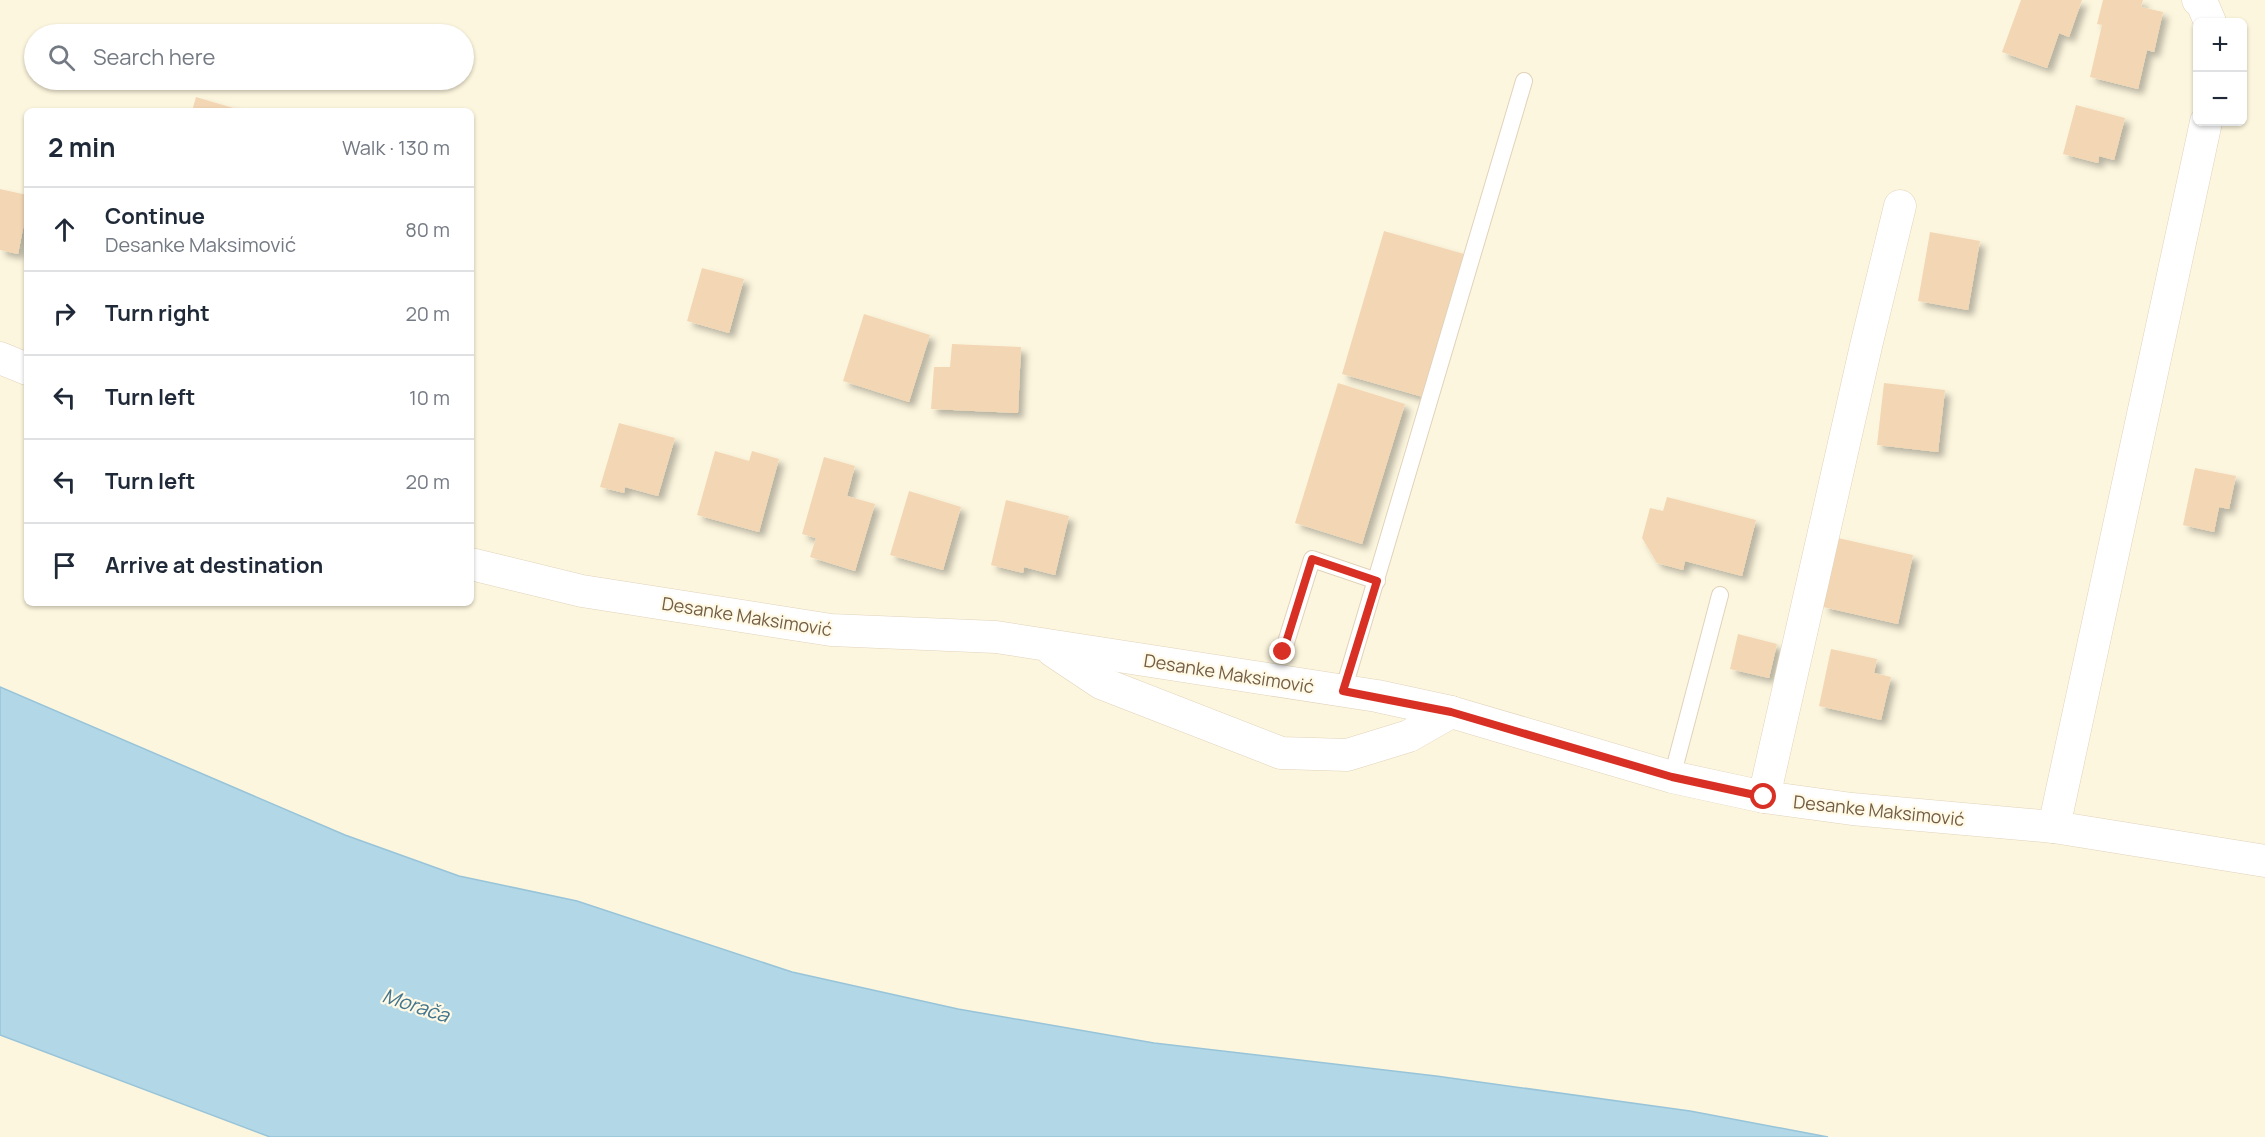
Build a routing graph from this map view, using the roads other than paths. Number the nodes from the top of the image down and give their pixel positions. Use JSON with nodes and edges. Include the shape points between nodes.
{"nodes":[{"id":1,"x":2198,"y":0,"type":"edge"},
{"id":2,"x":2208,"y":18,"type":"edge"},
{"id":3,"x":1524,"y":81,"type":"dead end"},
{"id":4,"x":2205,"y":126,"type":"edge"},
{"id":5,"x":1900,"y":206,"type":"dead end"},
{"id":6,"x":0,"y":358,"type":"edge"},
{"id":7,"x":24,"y":368,"type":"edge"},
{"id":8,"x":474,"y":565,"type":"edge"},
{"id":9,"x":1377,"y":581,"type":"junction"},
{"id":10,"x":1720,"y":595,"type":"dead end"},
{"id":11,"x":1043,"y":645,"type":"junction"},
{"id":12,"x":1283,"y":652,"type":"dead end"},
{"id":13,"x":1343,"y":691,"type":"junction"},
{"id":14,"x":1451,"y":712,"type":"junction"},
{"id":15,"x":1672,"y":777,"type":"junction"},
{"id":16,"x":1764,"y":797,"type":"junction"},
{"id":17,"x":2054,"y":827,"type":"junction"},
{"id":18,"x":2265,"y":861,"type":"edge"}],
"edges":[{"from":1,"to":2,"type":"street"},
{"from":3,"to":9,"type":"lane"},
{"from":4,"to":17,"type":"street"},
{"from":5,"to":16,"type":"street"},
{"from":6,"to":7,"type":"street"},
{"from":8,"to":11,"type":"street","name":"Desanke Maksimović","via":[[582,591],[831,630],[996,637]]},
{"from":9,"to":12,"type":"lane","via":[[1312,559]]},
{"from":9,"to":13,"type":"lane"},
{"from":10,"to":15,"type":"lane"},
{"from":11,"to":13,"type":"street","name":"Desanke Maksimović"},
{"from":11,"to":14,"type":"street","via":[[1101,683],[1281,753],[1347,755],[1409,736]]},
{"from":13,"to":14,"type":"street","name":"Desanke Maksimović"},
{"from":14,"to":15,"type":"street","name":"Desanke Maksimović"},
{"from":15,"to":16,"type":"street","name":"Desanke Maksimović"},
{"from":16,"to":17,"type":"street","name":"Desanke Maksimović"},
{"from":17,"to":18,"type":"street","name":"Desanke Maksimović"}]}
